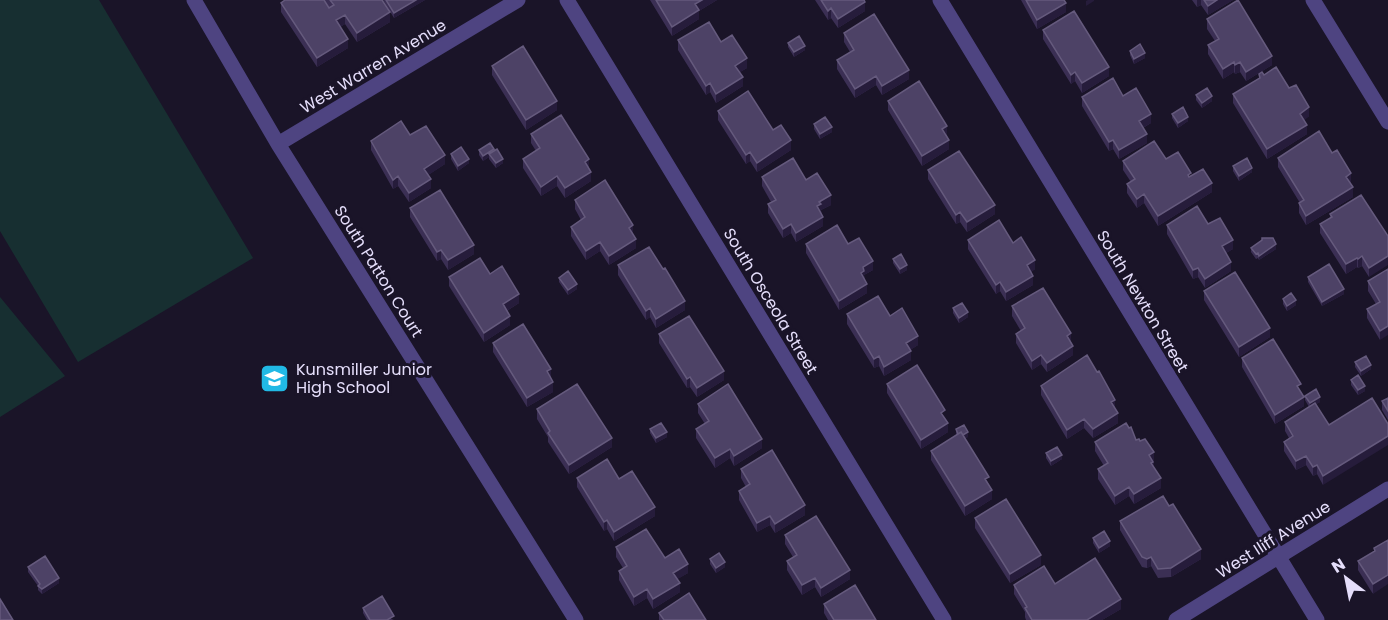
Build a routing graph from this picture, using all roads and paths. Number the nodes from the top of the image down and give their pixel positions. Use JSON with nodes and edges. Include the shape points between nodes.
{"nodes":[{"id":1,"x":194,"y":0,"type":"edge"},
{"id":2,"x":518,"y":0,"type":"edge"},
{"id":3,"x":567,"y":0,"type":"edge"},
{"id":4,"x":940,"y":0,"type":"edge"},
{"id":5,"x":1313,"y":0,"type":"edge"},
{"id":6,"x":1388,"y":122,"type":"edge"},
{"id":7,"x":278,"y":144,"type":"junction"},
{"id":8,"x":1388,"y":489,"type":"edge"},
{"id":9,"x":1278,"y":557,"type":"junction"},
{"id":10,"x":576,"y":620,"type":"edge"},
{"id":11,"x":944,"y":620,"type":"edge"},
{"id":12,"x":1176,"y":620,"type":"edge"},
{"id":13,"x":1317,"y":620,"type":"edge"}],
"edges":[{"from":1,"to":7,"type":"street","name":"South Patton Court"},
{"from":2,"to":7,"type":"street","name":"West Warren Avenue"},
{"from":3,"to":11,"type":"street","name":"South Osceola Street"},
{"from":4,"to":9,"type":"street","name":"South Newton Street"},
{"from":5,"to":6,"type":"street"},
{"from":7,"to":10,"type":"street","name":"South Patton Court"},
{"from":8,"to":9,"type":"street","name":"West Iliff Avenue"},
{"from":9,"to":12,"type":"street","name":"West Iliff Avenue"},
{"from":9,"to":13,"type":"street","name":"South Newton Street"}]}
